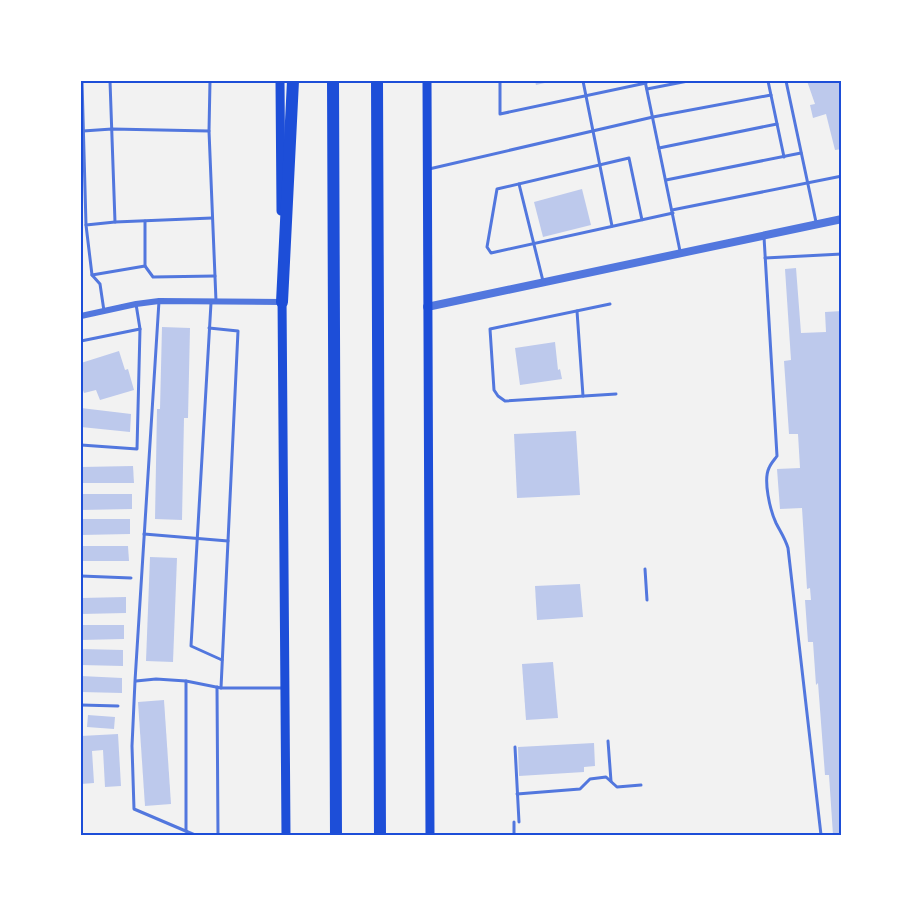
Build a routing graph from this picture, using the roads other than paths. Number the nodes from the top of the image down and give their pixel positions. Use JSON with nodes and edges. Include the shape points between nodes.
{"nodes":[{"id":1,"x":81,"y":81,"type":"edge"},
{"id":2,"x":110,"y":81,"type":"edge"},
{"id":3,"x":210,"y":81,"type":"edge"},
{"id":4,"x":280,"y":81,"type":"edge"},
{"id":5,"x":293,"y":81,"type":"edge"},
{"id":6,"x":333,"y":81,"type":"edge"},
{"id":7,"x":377,"y":81,"type":"edge"},
{"id":8,"x":427,"y":81,"type":"edge"},
{"id":9,"x":501,"y":81,"type":"edge"},
{"id":10,"x":583,"y":81,"type":"edge"},
{"id":11,"x":688,"y":81,"type":"edge"},
{"id":12,"x":768,"y":81,"type":"edge"},
{"id":13,"x":786,"y":81,"type":"edge"},
{"id":14,"x":646,"y":82,"type":"edge"},
{"id":15,"x":647,"y":89,"type":"junction"},
{"id":16,"x":771,"y":95,"type":"junction"},
{"id":17,"x":586,"y":96,"type":"junction"},
{"id":18,"x":653,"y":117,"type":"junction"},
{"id":19,"x":777,"y":124,"type":"junction"},
{"id":20,"x":112,"y":129,"type":"junction"},
{"id":21,"x":83,"y":130,"type":"junction"},
{"id":22,"x":209,"y":131,"type":"junction"},
{"id":23,"x":593,"y":131,"type":"junction"},
{"id":24,"x":659,"y":148,"type":"junction"},
{"id":25,"x":801,"y":153,"type":"junction"},
{"id":26,"x":784,"y":157,"type":"junction"},
{"id":27,"x":600,"y":165,"type":"junction"},
{"id":28,"x":427,"y":169,"type":"junction"},
{"id":29,"x":842,"y":176,"type":"edge"},
{"id":30,"x":666,"y":180,"type":"junction"},
{"id":31,"x":808,"y":183,"type":"junction"},
{"id":32,"x":519,"y":184,"type":"junction"},
{"id":33,"x":672,"y":212,"type":"junction"},
{"id":34,"x":212,"y":218,"type":"junction"},
{"id":35,"x":842,"y":219,"type":"edge"},
{"id":36,"x":642,"y":220,"type":"junction"},
{"id":37,"x":144,"y":221,"type":"junction"},
{"id":38,"x":116,"y":222,"type":"junction"},
{"id":39,"x":816,"y":224,"type":"junction"},
{"id":40,"x":86,"y":225,"type":"junction"},
{"id":41,"x":612,"y":226,"type":"junction"},
{"id":42,"x":764,"y":235,"type":"junction"},
{"id":43,"x":533,"y":243,"type":"junction"},
{"id":44,"x":681,"y":253,"type":"junction"},
{"id":45,"x":842,"y":254,"type":"edge"},
{"id":46,"x":765,"y":258,"type":"junction"},
{"id":47,"x":145,"y":266,"type":"junction"},
{"id":48,"x":92,"y":275,"type":"junction"},
{"id":49,"x":214,"y":276,"type":"junction"},
{"id":50,"x":543,"y":282,"type":"junction"},
{"id":51,"x":159,"y":301,"type":"junction"},
{"id":52,"x":214,"y":301,"type":"junction"},
{"id":53,"x":282,"y":302,"type":"junction"},
{"id":54,"x":136,"y":304,"type":"junction"},
{"id":55,"x":610,"y":304,"type":"dead end"},
{"id":56,"x":427,"y":307,"type":"junction"},
{"id":57,"x":104,"y":311,"type":"junction"},
{"id":58,"x":577,"y":311,"type":"junction"},
{"id":59,"x":81,"y":316,"type":"edge"},
{"id":60,"x":209,"y":328,"type":"junction"},
{"id":61,"x":140,"y":329,"type":"junction"},
{"id":62,"x":81,"y":341,"type":"edge"},
{"id":63,"x":616,"y":394,"type":"dead end"},
{"id":64,"x":584,"y":396,"type":"junction"},
{"id":65,"x":81,"y":445,"type":"edge"},
{"id":66,"x":144,"y":534,"type":"junction"},
{"id":67,"x":197,"y":538,"type":"junction"},
{"id":68,"x":228,"y":541,"type":"junction"},
{"id":69,"x":645,"y":569,"type":"dead end"},
{"id":70,"x":81,"y":576,"type":"edge"},
{"id":71,"x":131,"y":579,"type":"dead end"},
{"id":72,"x":647,"y":600,"type":"dead end"},
{"id":73,"x":222,"y":660,"type":"junction"},
{"id":74,"x":135,"y":681,"type":"junction"},
{"id":75,"x":186,"y":681,"type":"junction"},
{"id":76,"x":219,"y":688,"type":"junction"},
{"id":77,"x":286,"y":688,"type":"junction"},
{"id":78,"x":81,"y":705,"type":"edge"},
{"id":79,"x":118,"y":706,"type":"dead end"},
{"id":80,"x":608,"y":741,"type":"dead end"},
{"id":81,"x":515,"y":747,"type":"dead end"},
{"id":82,"x":611,"y":781,"type":"junction"},
{"id":83,"x":641,"y":785,"type":"dead end"},
{"id":84,"x":517,"y":794,"type":"junction"},
{"id":85,"x":514,"y":822,"type":"dead end"},
{"id":86,"x":519,"y":822,"type":"dead end"},
{"id":87,"x":186,"y":831,"type":"junction"},
{"id":88,"x":195,"y":835,"type":"edge"},
{"id":89,"x":218,"y":835,"type":"edge"},
{"id":90,"x":286,"y":835,"type":"edge"},
{"id":91,"x":336,"y":835,"type":"edge"},
{"id":92,"x":380,"y":835,"type":"edge"},
{"id":93,"x":430,"y":835,"type":"edge"},
{"id":94,"x":514,"y":835,"type":"edge"},
{"id":95,"x":821,"y":835,"type":"edge"}],
"edges":[{"from":1,"to":21,"type":"lane"},
{"from":2,"to":20,"type":"lane"},
{"from":3,"to":22,"type":"lane"},
{"from":4,"to":53,"type":"main road"},
{"from":5,"to":53,"type":"highway"},
{"from":6,"to":91,"type":"highway"},
{"from":7,"to":92,"type":"highway"},
{"from":8,"to":28,"type":"main road"},
{"from":9,"to":17,"type":"lane","via":[[500,114]]},
{"from":10,"to":17,"type":"lane"},
{"from":11,"to":15,"type":"lane"},
{"from":12,"to":16,"type":"lane"},
{"from":13,"to":25,"type":"lane"},
{"from":14,"to":15,"type":"lane"},
{"from":14,"to":17,"type":"lane"},
{"from":15,"to":18,"type":"lane"},
{"from":16,"to":18,"type":"lane"},
{"from":16,"to":19,"type":"lane"},
{"from":17,"to":23,"type":"lane"},
{"from":18,"to":23,"type":"lane"},
{"from":18,"to":24,"type":"lane"},
{"from":19,"to":24,"type":"lane"},
{"from":19,"to":26,"type":"lane"},
{"from":20,"to":21,"type":"lane"},
{"from":20,"to":22,"type":"lane"},
{"from":20,"to":38,"type":"lane"},
{"from":21,"to":40,"type":"lane"},
{"from":22,"to":34,"type":"lane"},
{"from":23,"to":27,"type":"lane"},
{"from":23,"to":28,"type":"lane"},
{"from":24,"to":30,"type":"lane"},
{"from":25,"to":26,"type":"lane"},
{"from":25,"to":31,"type":"lane"},
{"from":26,"to":30,"type":"lane"},
{"from":27,"to":32,"type":"lane"},
{"from":27,"to":36,"type":"lane","via":[[629,158]]},
{"from":27,"to":41,"type":"lane"},
{"from":28,"to":56,"type":"main road"},
{"from":29,"to":31,"type":"lane"},
{"from":30,"to":33,"type":"lane"},
{"from":31,"to":33,"type":"lane"},
{"from":31,"to":39,"type":"lane"},
{"from":32,"to":43,"type":"lane"},
{"from":32,"to":43,"type":"lane","via":[[497,189],[487,247],[491,253]]},
{"from":33,"to":36,"type":"lane"},
{"from":33,"to":44,"type":"lane"},
{"from":34,"to":37,"type":"lane"},
{"from":34,"to":49,"type":"lane"},
{"from":35,"to":39,"type":"street"},
{"from":36,"to":41,"type":"lane"},
{"from":37,"to":38,"type":"lane"},
{"from":37,"to":47,"type":"lane"},
{"from":38,"to":40,"type":"lane"},
{"from":39,"to":42,"type":"street"},
{"from":40,"to":48,"type":"lane"},
{"from":41,"to":43,"type":"lane"},
{"from":42,"to":44,"type":"street"},
{"from":42,"to":46,"type":"lane"},
{"from":43,"to":50,"type":"lane"},
{"from":44,"to":50,"type":"street"},
{"from":45,"to":46,"type":"lane"},
{"from":46,"to":95,"type":"lane","via":[[777,456],[767,479],[771,512],[788,548]]},
{"from":47,"to":48,"type":"lane"},
{"from":47,"to":49,"type":"lane","via":[[153,277]]},
{"from":48,"to":57,"type":"lane","via":[[100,284]]},
{"from":49,"to":52,"type":"lane"},
{"from":50,"to":56,"type":"street"},
{"from":51,"to":52,"type":"street"},
{"from":51,"to":54,"type":"street"},
{"from":51,"to":66,"type":"lane"},
{"from":52,"to":53,"type":"street"},
{"from":52,"to":60,"type":"lane"},
{"from":53,"to":77,"type":"main road"},
{"from":54,"to":57,"type":"street"},
{"from":54,"to":61,"type":"lane"},
{"from":55,"to":58,"type":"lane"},
{"from":56,"to":93,"type":"main road"},
{"from":57,"to":59,"type":"street"},
{"from":58,"to":64,"type":"lane"},
{"from":58,"to":64,"type":"lane","via":[[490,329],[493,380],[494,390],[505,401]]},
{"from":60,"to":67,"type":"lane"},
{"from":60,"to":68,"type":"lane","via":[[238,331]]},
{"from":61,"to":62,"type":"lane"},
{"from":61,"to":65,"type":"lane","via":[[137,449]]},
{"from":63,"to":64,"type":"lane"},
{"from":66,"to":67,"type":"lane"},
{"from":66,"to":74,"type":"lane"},
{"from":67,"to":68,"type":"lane"},
{"from":67,"to":73,"type":"lane","via":[[191,646]]},
{"from":68,"to":73,"type":"lane"},
{"from":69,"to":72,"type":"lane"},
{"from":70,"to":71,"type":"lane"},
{"from":73,"to":76,"type":"lane"},
{"from":74,"to":75,"type":"lane"},
{"from":74,"to":87,"type":"lane","via":[[134,809]]},
{"from":75,"to":76,"type":"lane"},
{"from":75,"to":87,"type":"lane"},
{"from":76,"to":77,"type":"lane"},
{"from":76,"to":89,"type":"lane"},
{"from":77,"to":90,"type":"main road"},
{"from":78,"to":79,"type":"lane"},
{"from":80,"to":82,"type":"lane"},
{"from":81,"to":84,"type":"lane"},
{"from":82,"to":83,"type":"lane","via":[[617,787]]},
{"from":82,"to":84,"type":"lane","via":[[606,777],[590,779],[580,789]]},
{"from":84,"to":86,"type":"lane"},
{"from":85,"to":94,"type":"lane"},
{"from":87,"to":88,"type":"lane"}]}
